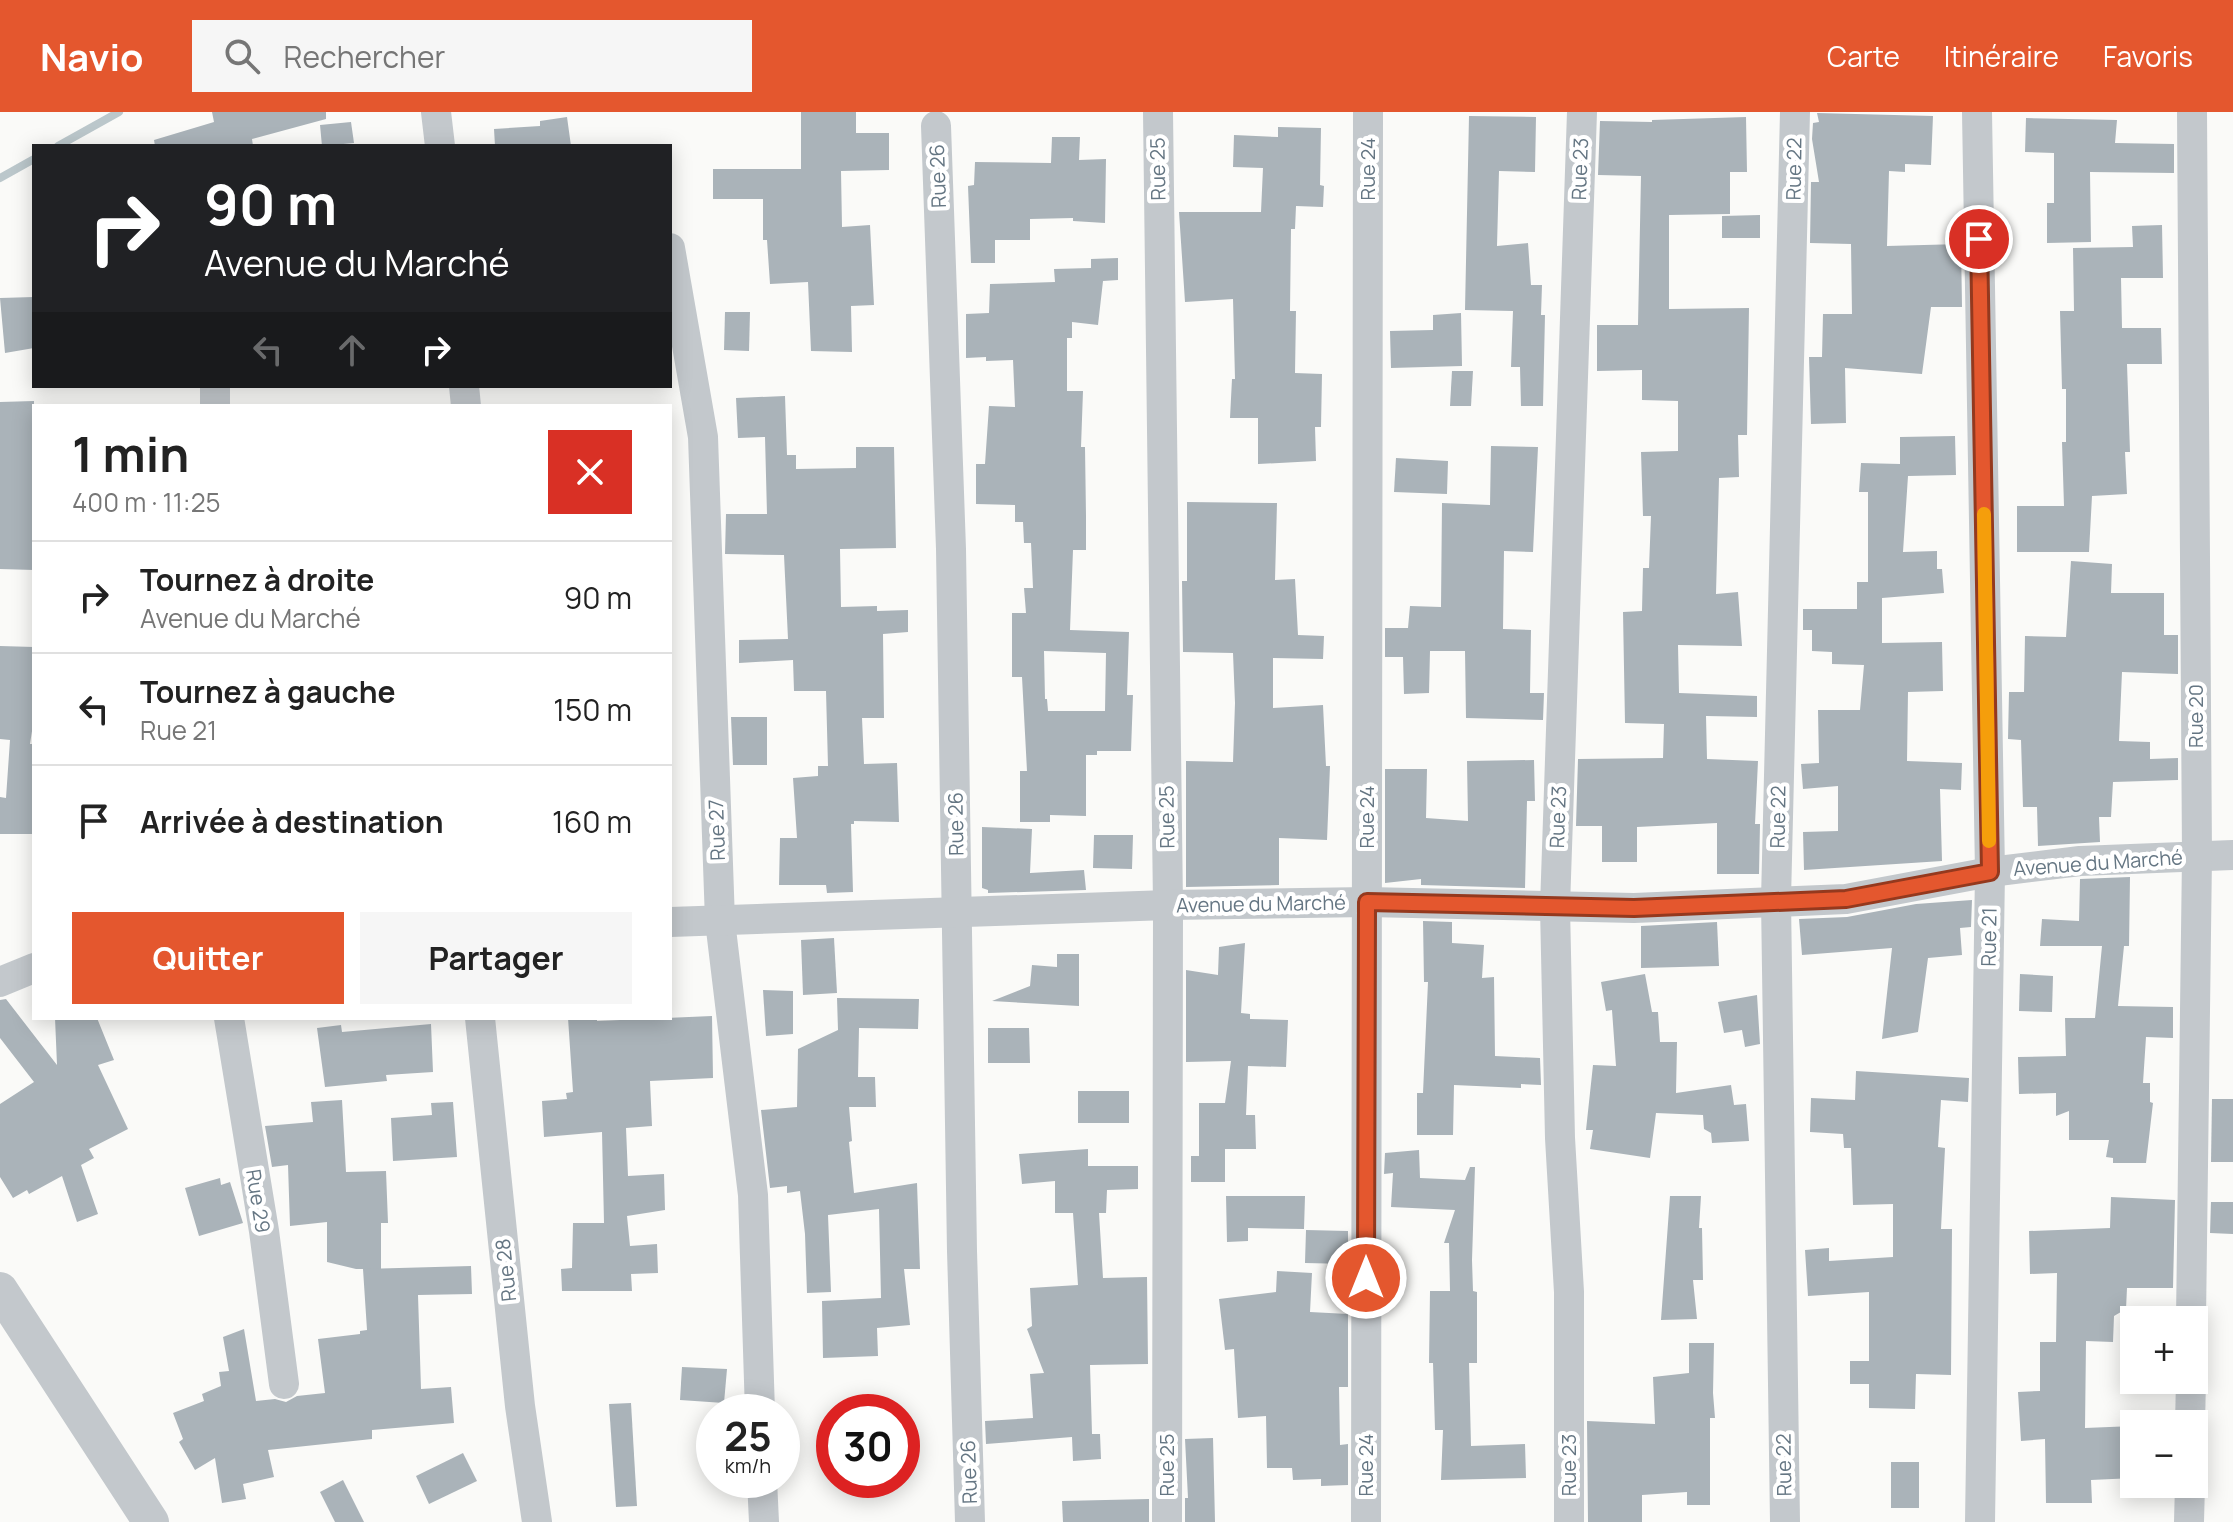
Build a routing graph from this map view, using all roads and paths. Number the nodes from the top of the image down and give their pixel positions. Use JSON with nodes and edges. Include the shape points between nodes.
{"nodes":[{"id":1,"x":436,"y":112,"type":"edge"},
{"id":2,"x":1158,"y":112,"type":"edge"},
{"id":3,"x":1368,"y":112,"type":"edge"},
{"id":4,"x":1582,"y":112,"type":"edge"},
{"id":5,"x":1795,"y":112,"type":"edge"},
{"id":6,"x":1977,"y":112,"type":"edge"},
{"id":7,"x":2192,"y":112,"type":"edge"},
{"id":8,"x":936,"y":126,"type":"dead end"},
{"id":9,"x":440,"y":144,"type":"edge"},
{"id":10,"x":672,"y":259,"type":"edge"},
{"id":11,"x":2233,"y":855,"type":"edge"},
{"id":12,"x":2197,"y":856,"type":"junction"},
{"id":13,"x":1990,"y":872,"type":"junction"},
{"id":14,"x":1776,"y":900,"type":"junction"},
{"id":15,"x":1367,"y":902,"type":"junction"},
{"id":16,"x":1168,"y":905,"type":"junction"},
{"id":17,"x":1555,"y":907,"type":"junction"},
{"id":18,"x":958,"y":912,"type":"junction"},
{"id":19,"x":720,"y":921,"type":"junction"},
{"id":20,"x":672,"y":922,"type":"edge"},
{"id":21,"x":32,"y":969,"type":"edge"},
{"id":22,"x":0,"y":982,"type":"edge"},
{"id":23,"x":229,"y":1020,"type":"edge"},
{"id":24,"x":480,"y":1020,"type":"edge"},
{"id":25,"x":0,"y":1290,"type":"edge"},
{"id":26,"x":2191,"y":1306,"type":"edge"},
{"id":27,"x":284,"y":1384,"type":"dead end"},
{"id":28,"x":759,"y":1394,"type":"edge"},
{"id":29,"x":763,"y":1498,"type":"edge"},
{"id":30,"x":2190,"y":1498,"type":"edge"},
{"id":31,"x":151,"y":1522,"type":"edge"},
{"id":32,"x":537,"y":1522,"type":"edge"},
{"id":33,"x":764,"y":1522,"type":"edge"},
{"id":34,"x":970,"y":1522,"type":"edge"},
{"id":35,"x":1167,"y":1522,"type":"edge"},
{"id":36,"x":1366,"y":1522,"type":"edge"},
{"id":37,"x":1569,"y":1522,"type":"edge"},
{"id":38,"x":1785,"y":1522,"type":"edge"},
{"id":39,"x":1980,"y":1522,"type":"edge"},
{"id":40,"x":2189,"y":1522,"type":"edge"}],
"edges":[{"from":1,"to":9,"type":"street"},
{"from":2,"to":16,"type":"street","name":"Rue 25"},
{"from":3,"to":15,"type":"street","name":"Rue 24"},
{"from":4,"to":17,"type":"street","name":"Rue 23"},
{"from":5,"to":14,"type":"street","name":"Rue 22"},
{"from":6,"to":13,"type":"street","name":"Rue 21"},
{"from":7,"to":12,"type":"street","name":"Rue 20"},
{"from":8,"to":18,"type":"street","name":"Rue 26"},
{"from":10,"to":19,"type":"street","name":"Rue 27","via":[[703,437]]},
{"from":11,"to":12,"type":"street","name":"Avenue du Marché"},
{"from":12,"to":13,"type":"street","name":"Avenue du Marché","via":[[2080,861]]},
{"from":12,"to":26,"type":"street","name":"Rue 20"},
{"from":13,"to":14,"type":"street","name":"Avenue du Marché","via":[[1846,899]]},
{"from":13,"to":39,"type":"street","name":"Rue 21"},
{"from":14,"to":17,"type":"street","name":"Avenue du Marché"},
{"from":14,"to":38,"type":"street","name":"Rue 22"},
{"from":15,"to":16,"type":"street","name":"Avenue du Marché"},
{"from":15,"to":17,"type":"street","name":"Avenue du Marché"},
{"from":15,"to":36,"type":"street","name":"Rue 24"},
{"from":16,"to":18,"type":"street","name":"Avenue du Marché"},
{"from":16,"to":35,"type":"street","name":"Rue 25"},
{"from":17,"to":37,"type":"street","name":"Rue 23","via":[[1569,1292]]},
{"from":18,"to":19,"type":"street","name":"Avenue du Marché"},
{"from":18,"to":34,"type":"street","name":"Rue 26"},
{"from":19,"to":20,"type":"street","name":"Avenue du Marché"},
{"from":19,"to":28,"type":"street","name":"Rue 27","via":[[753,1195]]},
{"from":21,"to":22,"type":"street"},
{"from":23,"to":27,"type":"street","name":"Rue 29"},
{"from":24,"to":32,"type":"street","name":"Rue 28"},
{"from":25,"to":31,"type":"street"},
{"from":29,"to":33,"type":"street"},
{"from":30,"to":40,"type":"street"}]}
